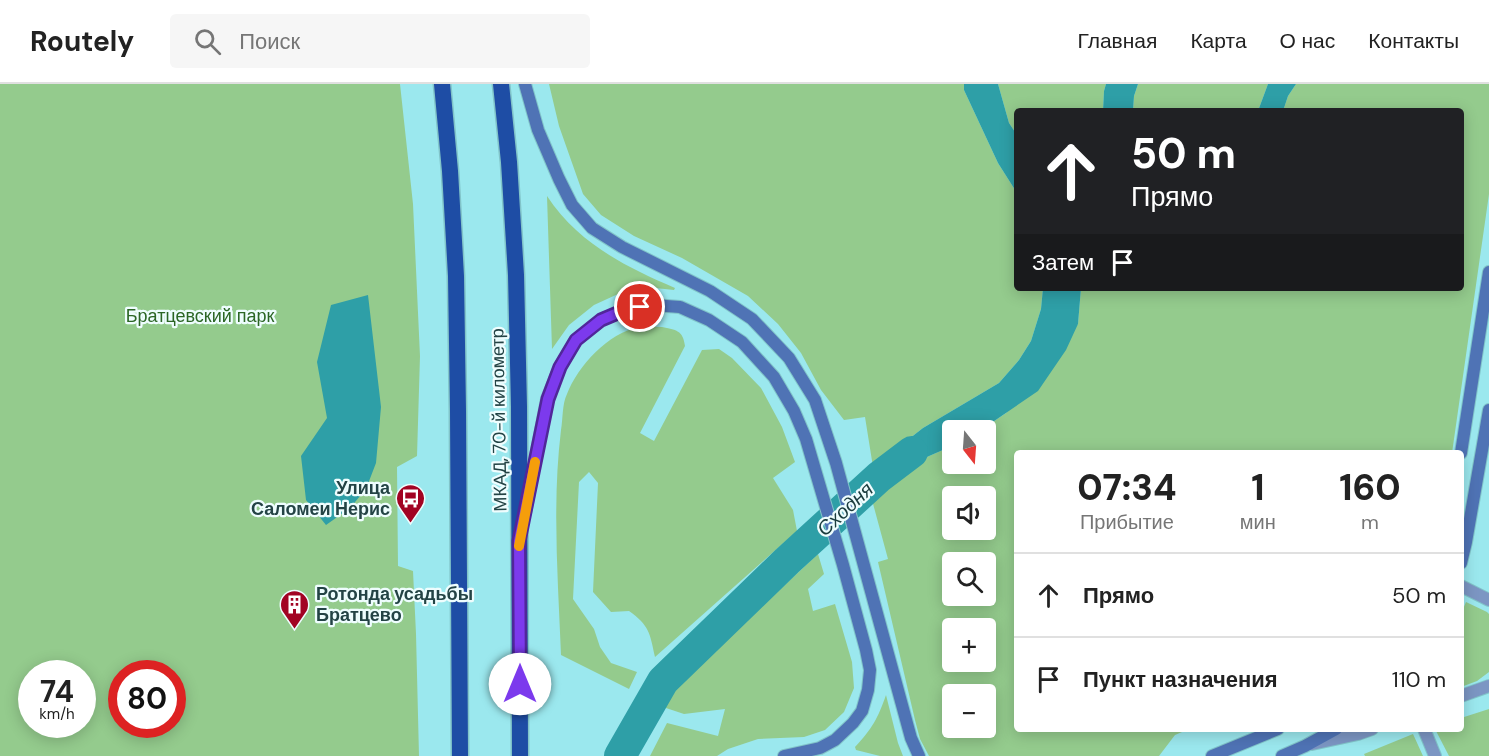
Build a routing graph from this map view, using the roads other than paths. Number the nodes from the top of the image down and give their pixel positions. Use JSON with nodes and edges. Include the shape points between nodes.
{"nodes":[{"id":1,"x":442,"y":84,"type":"edge"},
{"id":2,"x":501,"y":84,"type":"edge"},
{"id":3,"x":525,"y":84,"type":"edge"},
{"id":4,"x":1489,"y":272,"type":"edge"},
{"id":5,"x":1489,"y":410,"type":"edge"},
{"id":6,"x":1461,"y":450,"type":"edge"},
{"id":7,"x":519,"y":541,"type":"junction"},
{"id":8,"x":1464,"y":550,"type":"edge"},
{"id":9,"x":1464,"y":588,"type":"edge"},
{"id":10,"x":1489,"y":600,"type":"edge"},
{"id":11,"x":1489,"y":686,"type":"edge"},
{"id":12,"x":1464,"y":695,"type":"edge"},
{"id":13,"x":1271,"y":732,"type":"edge"},
{"id":14,"x":1331,"y":732,"type":"edge"},
{"id":15,"x":1364,"y":732,"type":"edge"},
{"id":16,"x":1425,"y":732,"type":"edge"},
{"id":17,"x":1305,"y":746,"type":"junction"},
{"id":18,"x":460,"y":756,"type":"edge"},
{"id":19,"x":520,"y":756,"type":"edge"},
{"id":20,"x":784,"y":756,"type":"edge"},
{"id":21,"x":919,"y":756,"type":"edge"},
{"id":22,"x":1212,"y":756,"type":"edge"},
{"id":23,"x":1282,"y":756,"type":"edge"},
{"id":24,"x":1435,"y":756,"type":"edge"}],
"edges":[{"from":1,"to":18,"type":"highway","via":[[456,276]]},
{"from":2,"to":7,"type":"highway","name":"МКАД, 70-й километр","via":[[516,275]]},
{"from":3,"to":21,"type":"main road","via":[[538,130],[559,179],[572,205],[592,228],[710,291],[752,319],[789,358],[815,400]]},
{"from":4,"to":6,"type":"main road"},
{"from":5,"to":8,"type":"main road"},
{"from":7,"to":19,"type":"highway","name":"МКАД, 70-й километр"},
{"from":7,"to":20,"type":"main road","via":[[548,399],[576,340],[601,320],[627,309],[653,305],[680,307],[742,342],[774,377],[806,439],[870,670],[862,711],[853,723],[820,748]]},
{"from":9,"to":10,"type":"street"},
{"from":11,"to":12,"type":"street"},
{"from":13,"to":22,"type":"main road"},
{"from":14,"to":17,"type":"main road"},
{"from":15,"to":17,"type":"street"},
{"from":16,"to":24,"type":"street"},
{"from":17,"to":23,"type":"main road"}]}
